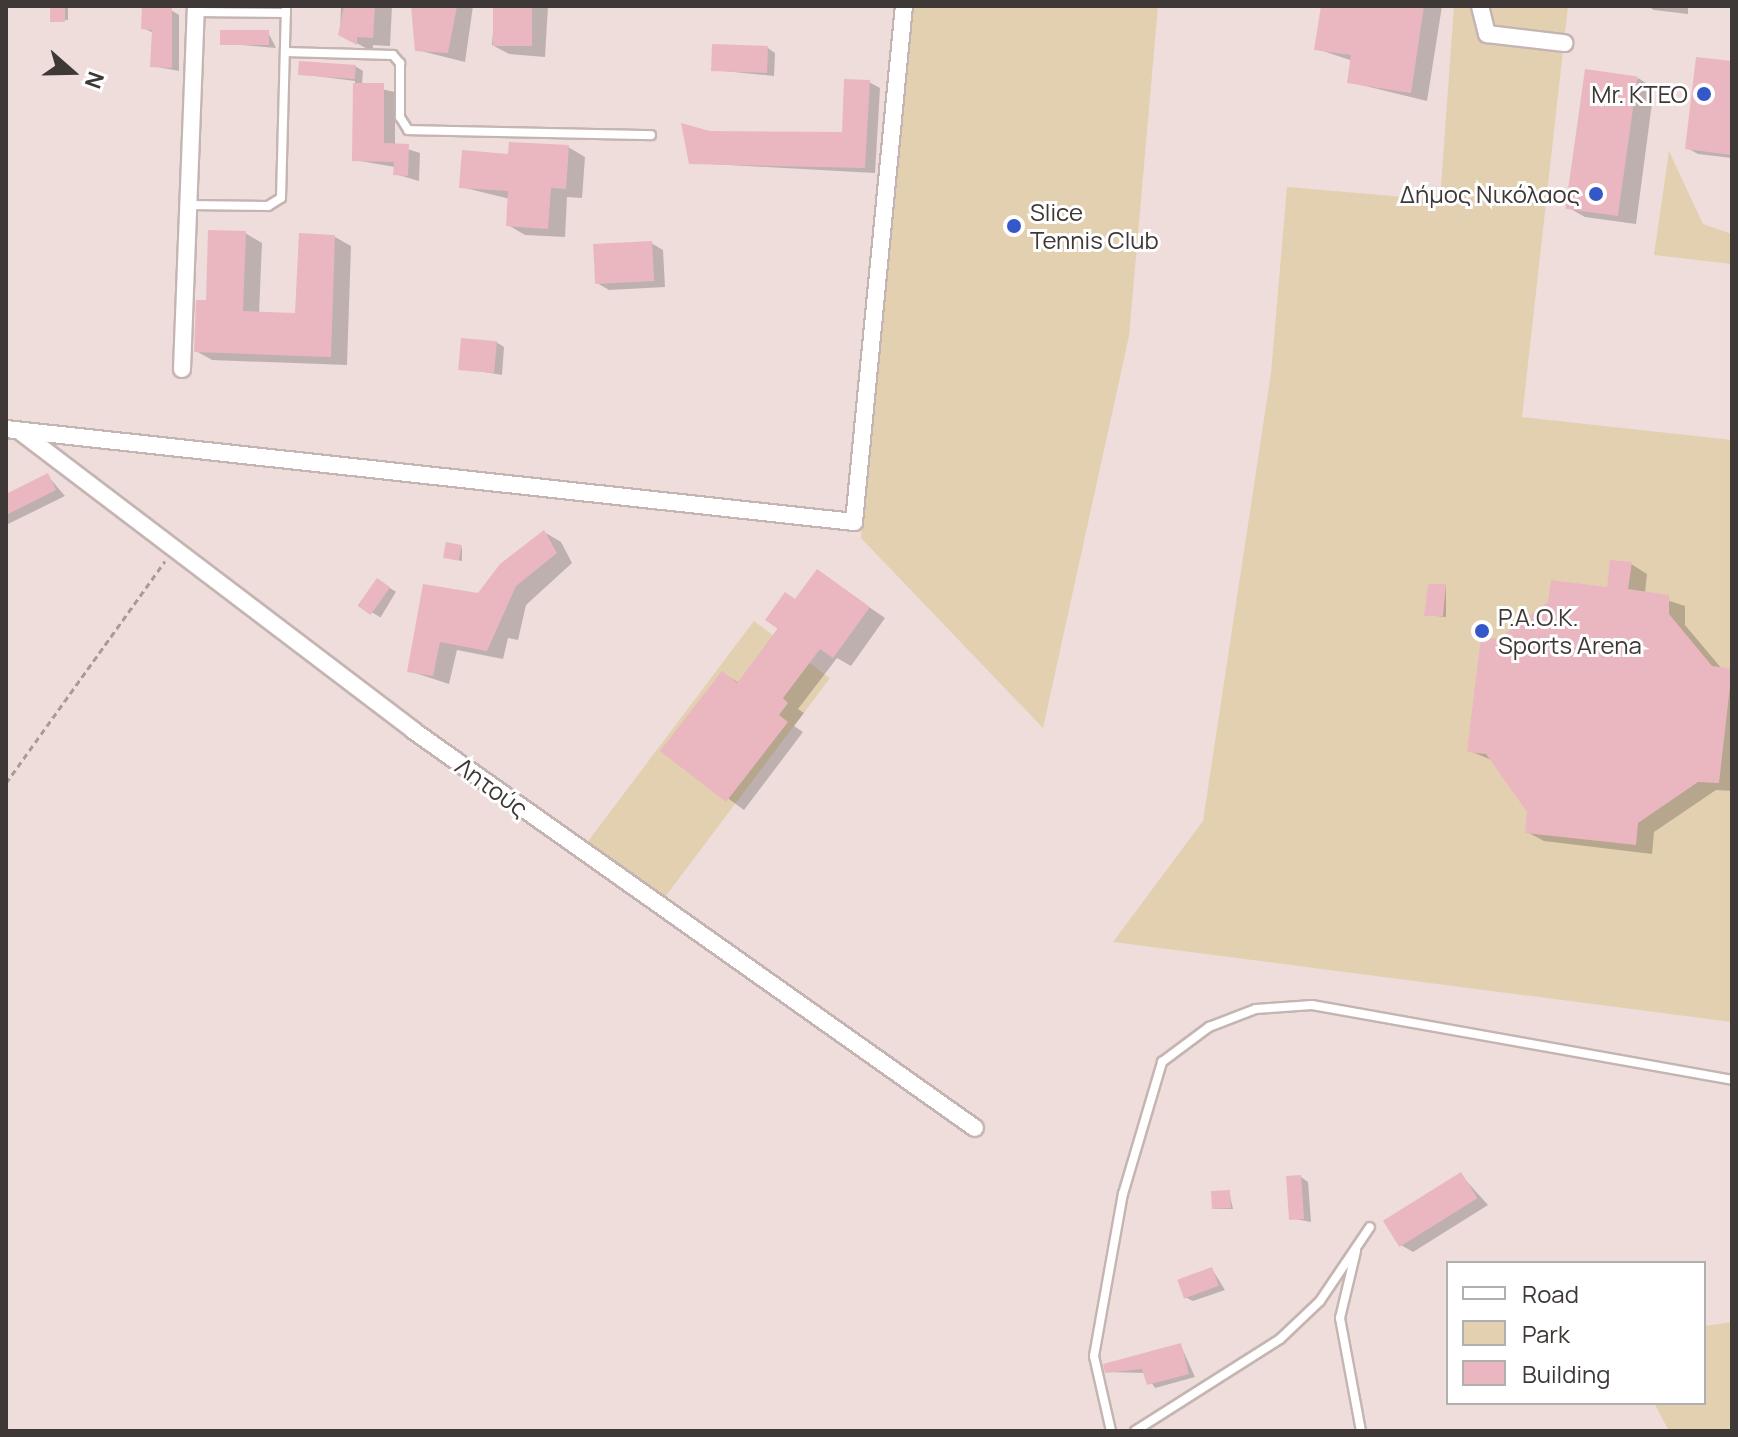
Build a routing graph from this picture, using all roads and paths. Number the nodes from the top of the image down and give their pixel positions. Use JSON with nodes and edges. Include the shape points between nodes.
{"nodes":[{"id":1,"x":904,"y":6,"type":"edge"},
{"id":2,"x":1480,"y":6,"type":"edge"},
{"id":3,"x":196,"y":9,"type":"edge"},
{"id":4,"x":286,"y":10,"type":"edge"},
{"id":5,"x":1564,"y":43,"type":"dead end"},
{"id":6,"x":285,"y":52,"type":"junction"},
{"id":7,"x":651,"y":135,"type":"dead end"},
{"id":8,"x":189,"y":205,"type":"junction"},
{"id":9,"x":182,"y":369,"type":"dead end"},
{"id":10,"x":13,"y":430,"type":"edge"},
{"id":11,"x":175,"y":549,"type":"junction"},
{"id":12,"x":6,"y":783,"type":"edge"},
{"id":13,"x":1732,"y":1080,"type":"edge"},
{"id":14,"x":975,"y":1128,"type":"dead end"},
{"id":15,"x":1370,"y":1227,"type":"dead end"},
{"id":16,"x":1358,"y":1242,"type":"junction"},
{"id":17,"x":1111,"y":1431,"type":"edge"},
{"id":18,"x":1135,"y":1431,"type":"edge"},
{"id":19,"x":1361,"y":1431,"type":"edge"}],
"edges":[{"from":1,"to":10,"type":"street","via":[[851,523]]},
{"from":2,"to":5,"type":"street","via":[[1487,34]]},
{"from":3,"to":4,"type":"lane"},
{"from":3,"to":8,"type":"street"},
{"from":4,"to":6,"type":"lane"},
{"from":6,"to":7,"type":"lane","via":[[393,55],[400,63],[401,122],[408,130]]},
{"from":6,"to":8,"type":"lane","via":[[281,198],[268,206]]},
{"from":8,"to":9,"type":"street"},
{"from":10,"to":11,"type":"street","name":"Λητούς"},
{"from":11,"to":12,"type":"path"},
{"from":11,"to":14,"type":"street","name":"Λητούς","via":[[414,731]]},
{"from":13,"to":17,"type":"lane","via":[[1312,1005],[1256,1009],[1209,1027],[1162,1062],[1123,1194],[1094,1356]]},
{"from":15,"to":16,"type":"lane"},
{"from":16,"to":18,"type":"lane","via":[[1320,1301],[1280,1339]]},
{"from":16,"to":19,"type":"lane","via":[[1340,1318]]}]}
